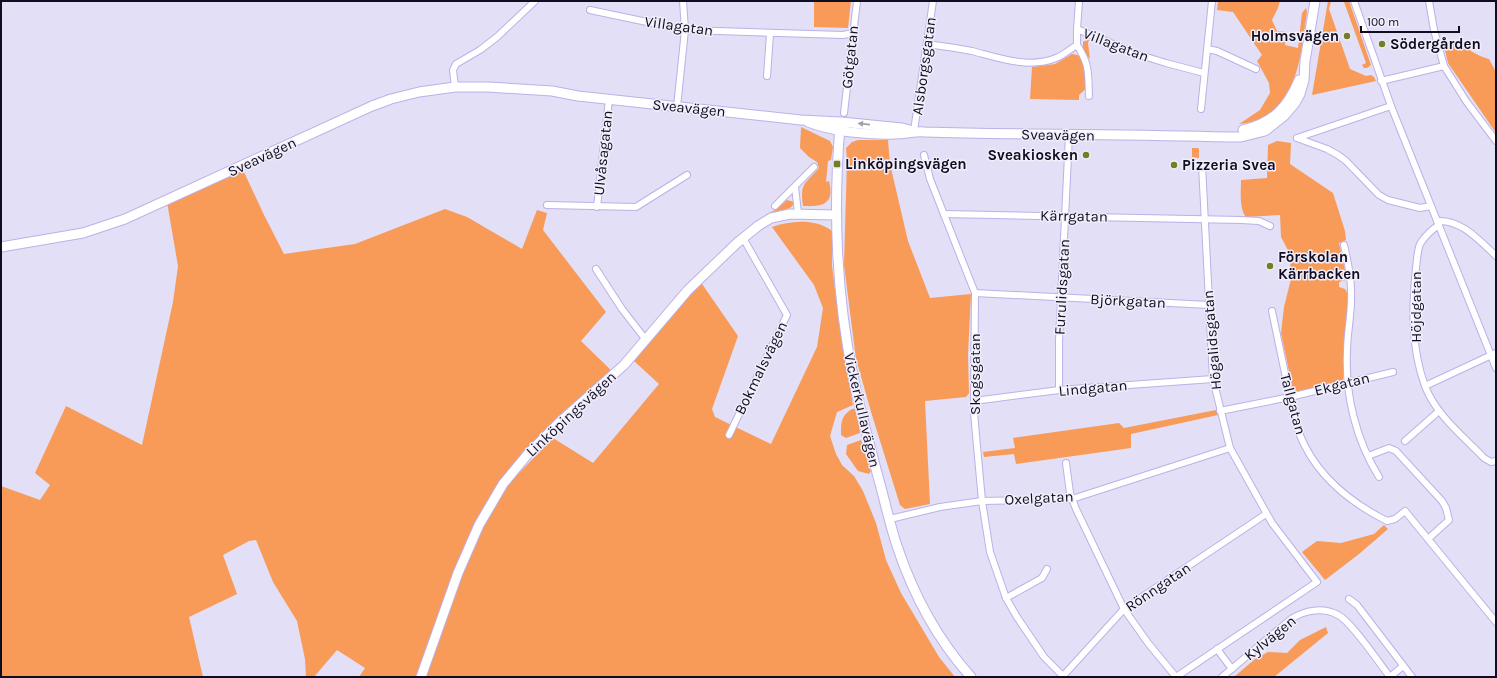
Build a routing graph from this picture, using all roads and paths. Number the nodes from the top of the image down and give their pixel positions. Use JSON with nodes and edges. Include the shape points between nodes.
{"nodes":[{"id":1,"x":535,"y":1,"type":"edge"},
{"id":2,"x":683,"y":1,"type":"edge"},
{"id":3,"x":857,"y":1,"type":"edge"},
{"id":4,"x":933,"y":1,"type":"edge"},
{"id":5,"x":1079,"y":1,"type":"edge"},
{"id":6,"x":1212,"y":1,"type":"edge"},
{"id":7,"x":1315,"y":1,"type":"edge"},
{"id":8,"x":1354,"y":1,"type":"edge"},
{"id":9,"x":1429,"y":1,"type":"edge"},
{"id":10,"x":590,"y":10,"type":"dead end"},
{"id":11,"x":1077,"y":29,"type":"junction"},
{"id":12,"x":686,"y":30,"type":"junction"},
{"id":13,"x":853,"y":33,"type":"junction"},
{"id":14,"x":770,"y":34,"type":"junction"},
{"id":15,"x":927,"y":44,"type":"junction"},
{"id":16,"x":1077,"y":45,"type":"junction"},
{"id":17,"x":1207,"y":49,"type":"junction"},
{"id":18,"x":1444,"y":66,"type":"junction"},
{"id":19,"x":1256,"y":69,"type":"dead end"},
{"id":20,"x":1204,"y":73,"type":"junction"},
{"id":21,"x":767,"y":76,"type":"dead end"},
{"id":22,"x":1381,"y":81,"type":"junction"},
{"id":23,"x":455,"y":87,"type":"junction"},
{"id":24,"x":1089,"y":96,"type":"dead end"},
{"id":25,"x":609,"y":99,"type":"junction"},
{"id":26,"x":1391,"y":106,"type":"junction"},
{"id":27,"x":678,"y":107,"type":"junction"},
{"id":28,"x":1201,"y":109,"type":"dead end"},
{"id":29,"x":842,"y":122,"type":"junction"},
{"id":30,"x":914,"y":131,"type":"junction"},
{"id":31,"x":1069,"y":135,"type":"junction"},
{"id":32,"x":1496,"y":142,"type":"edge"},
{"id":33,"x":924,"y":155,"type":"dead end"},
{"id":34,"x":1202,"y":165,"type":"dead end"},
{"id":35,"x":814,"y":167,"type":"dead end"},
{"id":36,"x":687,"y":175,"type":"dead end"},
{"id":37,"x":794,"y":187,"type":"junction"},
{"id":38,"x":547,"y":205,"type":"dead end"},
{"id":39,"x":598,"y":206,"type":"junction"},
{"id":40,"x":775,"y":206,"type":"dead end"},
{"id":41,"x":1431,"y":206,"type":"junction"},
{"id":42,"x":798,"y":213,"type":"junction"},
{"id":43,"x":944,"y":214,"type":"junction"},
{"id":44,"x":836,"y":215,"type":"junction"},
{"id":45,"x":1065,"y":216,"type":"junction"},
{"id":46,"x":1204,"y":219,"type":"junction"},
{"id":47,"x":1438,"y":223,"type":"junction"},
{"id":48,"x":1270,"y":226,"type":"dead end"},
{"id":49,"x":743,"y":238,"type":"junction"},
{"id":50,"x":1344,"y":246,"type":"dead end"},
{"id":51,"x":1,"y":247,"type":"edge"},
{"id":52,"x":1496,"y":256,"type":"edge"},
{"id":53,"x":596,"y":269,"type":"dead end"},
{"id":54,"x":975,"y":293,"type":"junction"},
{"id":55,"x":1061,"y":298,"type":"junction"},
{"id":56,"x":1209,"y":305,"type":"junction"},
{"id":57,"x":1272,"y":311,"type":"dead end"},
{"id":58,"x":646,"y":340,"type":"junction"},
{"id":59,"x":1494,"y":354,"type":"edge"},
{"id":60,"x":1496,"y":368,"type":"edge"},
{"id":61,"x":1392,"y":372,"type":"dead end"},
{"id":62,"x":1213,"y":379,"type":"junction"},
{"id":63,"x":1348,"y":383,"type":"junction"},
{"id":64,"x":1425,"y":386,"type":"junction"},
{"id":65,"x":1059,"y":390,"type":"junction"},
{"id":66,"x":1290,"y":397,"type":"junction"},
{"id":67,"x":974,"y":401,"type":"junction"},
{"id":68,"x":1439,"y":410,"type":"junction"},
{"id":69,"x":1220,"y":411,"type":"junction"},
{"id":70,"x":729,"y":435,"type":"dead end"},
{"id":71,"x":1405,"y":441,"type":"dead end"},
{"id":72,"x":1230,"y":448,"type":"junction"},
{"id":73,"x":1368,"y":456,"type":"junction"},
{"id":74,"x":1496,"y":461,"type":"edge"},
{"id":75,"x":1066,"y":463,"type":"dead end"},
{"id":76,"x":1380,"y":476,"type":"dead end"},
{"id":77,"x":1072,"y":499,"type":"junction"},
{"id":78,"x":982,"y":501,"type":"junction"},
{"id":79,"x":1266,"y":514,"type":"junction"},
{"id":80,"x":890,"y":519,"type":"junction"},
{"id":81,"x":1428,"y":539,"type":"junction"},
{"id":82,"x":1047,"y":569,"type":"dead end"},
{"id":83,"x":1006,"y":598,"type":"junction"},
{"id":84,"x":1349,"y":599,"type":"dead end"},
{"id":85,"x":1124,"y":609,"type":"junction"},
{"id":86,"x":1496,"y":622,"type":"edge"},
{"id":87,"x":1217,"y":649,"type":"junction"},
{"id":88,"x":1403,"y":666,"type":"junction"},
{"id":89,"x":1232,"y":669,"type":"junction"},
{"id":90,"x":1064,"y":676,"type":"edge"},
{"id":91,"x":421,"y":677,"type":"edge"},
{"id":92,"x":971,"y":677,"type":"edge"},
{"id":93,"x":1176,"y":677,"type":"edge"},
{"id":94,"x":1222,"y":677,"type":"edge"},
{"id":95,"x":1390,"y":677,"type":"edge"},
{"id":96,"x":1412,"y":677,"type":"edge"}],
"edges":[{"from":1,"to":23,"type":"street","via":[[498,37],[456,64],[453,70]]},
{"from":2,"to":12,"type":"street"},
{"from":3,"to":13,"type":"street","name":"Götgatan"},
{"from":4,"to":15,"type":"street","name":"Alsborgsgatan"},
{"from":5,"to":11,"type":"street"},
{"from":6,"to":17,"type":"street"},
{"from":7,"to":31,"type":"main road","name":"Sveavägen","via":[[1305,61],[1294,92],[1272,118],[1253,128],[1201,136]]},
{"from":8,"to":22,"type":"street"},
{"from":9,"to":18,"type":"street"},
{"from":10,"to":12,"type":"street","name":"Villagatan"},
{"from":11,"to":16,"type":"street","name":"Villagatan"},
{"from":11,"to":20,"type":"street","name":"Villagatan","via":[[1144,56]]},
{"from":12,"to":14,"type":"street","name":"Villagatan"},
{"from":12,"to":27,"type":"street"},
{"from":13,"to":14,"type":"street","name":"Villagatan"},
{"from":13,"to":29,"type":"street","name":"Götgatan"},
{"from":14,"to":21,"type":"street"},
{"from":15,"to":16,"type":"street","name":"Villagatan","via":[[1006,60],[1031,62],[1056,58]]},
{"from":15,"to":30,"type":"street","name":"Alsborgsgatan"},
{"from":16,"to":24,"type":"street","via":[[1088,66]]},
{"from":17,"to":19,"type":"street"},
{"from":17,"to":20,"type":"street"},
{"from":18,"to":22,"type":"street"},
{"from":18,"to":32,"type":"street"},
{"from":20,"to":28,"type":"street"},
{"from":22,"to":26,"type":"street"},
{"from":23,"to":25,"type":"main road","name":"Sveavägen","via":[[556,91]]},
{"from":23,"to":51,"type":"main road","name":"Sveavägen","via":[[419,92],[372,106],[145,210],[99,228],[64,237]]},
{"from":25,"to":27,"type":"main road","name":"Sveavägen"},
{"from":25,"to":39,"type":"street","name":"Ulvåsagatan"},
{"from":26,"to":41,"type":"street"},
{"from":26,"to":41,"type":"street","via":[[1297,138],[1338,155],[1379,195],[1388,200],[1420,208]]},
{"from":27,"to":29,"type":"main road","name":"Sveavägen","via":[[801,120],[827,128]]},
{"from":29,"to":30,"type":"main road","name":"Sveavägen","via":[[893,134]]},
{"from":29,"to":44,"type":"main road","name":"Vickerkullavägen","via":[[836,176]]},
{"from":30,"to":31,"type":"main road","name":"Sveavägen"},
{"from":31,"to":45,"type":"street","name":"Furulidsgatan"},
{"from":33,"to":43,"type":"street","name":"Skogsgatan"},
{"from":34,"to":46,"type":"street","name":"Högalidsgatan"},
{"from":35,"to":37,"type":"street"},
{"from":36,"to":39,"type":"street","via":[[636,207]]},
{"from":37,"to":40,"type":"street"},
{"from":37,"to":42,"type":"street"},
{"from":38,"to":39,"type":"street"},
{"from":41,"to":47,"type":"street"},
{"from":42,"to":44,"type":"main road","name":"Linköpingsvägen"},
{"from":42,"to":49,"type":"main road","name":"Linköpingsvägen","via":[[771,218]]},
{"from":43,"to":45,"type":"street","name":"Kärrgatan"},
{"from":43,"to":54,"type":"street","name":"Skogsgatan"},
{"from":44,"to":80,"type":"main road","name":"Vickerkullavägen","via":[[839,282],[847,344],[858,401]]},
{"from":45,"to":46,"type":"street","name":"Kärrgatan"},
{"from":45,"to":55,"type":"street","name":"Furulidsgatan"},
{"from":46,"to":48,"type":"street","name":"Kärrgatan","via":[[1259,221]]},
{"from":46,"to":56,"type":"street","name":"Högalidsgatan"},
{"from":47,"to":52,"type":"street","via":[[1449,222],[1468,231]]},
{"from":47,"to":59,"type":"street"},
{"from":47,"to":64,"type":"street","name":"Höjdgatan","via":[[1420,246],[1414,290],[1415,338]]},
{"from":49,"to":58,"type":"main road","name":"Linköpingsvägen","via":[[688,290]]},
{"from":49,"to":70,"type":"street","name":"Bokmalsvägen","via":[[786,315]]},
{"from":50,"to":63,"type":"street","via":[[1351,285]]},
{"from":53,"to":58,"type":"street"},
{"from":54,"to":55,"type":"street","name":"Björkgatan"},
{"from":54,"to":67,"type":"street","name":"Skogsgatan"},
{"from":55,"to":56,"type":"street","name":"Björkgatan"},
{"from":55,"to":65,"type":"street","name":"Furulidsgatan"},
{"from":56,"to":62,"type":"street","name":"Högalidsgatan"},
{"from":57,"to":66,"type":"street","name":"Tallgatan"},
{"from":58,"to":91,"type":"main road","name":"Linköpingsvägen","via":[[624,365],[539,442],[500,489],[484,513],[472,539]]},
{"from":59,"to":60,"type":"street"},
{"from":59,"to":64,"type":"street"},
{"from":61,"to":63,"type":"street","name":"Ekgatan"},
{"from":62,"to":65,"type":"street","name":"Lindgatan"},
{"from":62,"to":69,"type":"street","name":"Högalidsgatan"},
{"from":63,"to":66,"type":"street","name":"Ekgatan"},
{"from":63,"to":73,"type":"street","via":[[1354,417]]},
{"from":64,"to":68,"type":"street","name":"Höjdgatan"},
{"from":65,"to":67,"type":"street","name":"Lindgatan"},
{"from":66,"to":69,"type":"street","name":"Ekgatan"},
{"from":66,"to":81,"type":"street","name":"Tallgatan","via":[[1304,443],[1330,481],[1350,498],[1387,521],[1395,519],[1405,511]]},
{"from":67,"to":78,"type":"street","name":"Skogsgatan"},
{"from":68,"to":71,"type":"street"},
{"from":68,"to":74,"type":"street","name":"Höjdgatan","via":[[1484,458],[1491,462]]},
{"from":69,"to":72,"type":"street","name":"Högalidsgatan"},
{"from":72,"to":77,"type":"street","name":"Oxelgatan"},
{"from":72,"to":79,"type":"street","name":"Högalidsgatan"},
{"from":73,"to":76,"type":"street"},
{"from":73,"to":81,"type":"street","via":[[1389,448],[1396,451],[1442,501],[1450,520]]},
{"from":75,"to":77,"type":"street"},
{"from":77,"to":78,"type":"street","name":"Oxelgatan"},
{"from":77,"to":85,"type":"street"},
{"from":78,"to":80,"type":"street","name":"Oxelgatan","via":[[940,507]]},
{"from":78,"to":83,"type":"street","name":"Skogsgatan","via":[[990,552]]},
{"from":79,"to":85,"type":"street","name":"Rönngatan"},
{"from":79,"to":87,"type":"street","name":"Högalidsgatan","via":[[1317,582]]},
{"from":80,"to":92,"type":"main road","name":"Vickerkullavägen","via":[[916,594],[944,642]]},
{"from":81,"to":86,"type":"street"},
{"from":82,"to":83,"type":"street","via":[[1042,578]]},
{"from":83,"to":90,"type":"street","name":"Skogsgatan","via":[[1044,657]]},
{"from":84,"to":88,"type":"street","via":[[1357,605]]},
{"from":85,"to":90,"type":"street","name":"Rönngatan"},
{"from":85,"to":93,"type":"street"},
{"from":87,"to":89,"type":"street"},
{"from":87,"to":93,"type":"street"},
{"from":88,"to":95,"type":"street"},
{"from":88,"to":96,"type":"street"},
{"from":89,"to":94,"type":"street","name":"Kylvägen"},
{"from":89,"to":95,"type":"street","name":"Kylvägen","via":[[1291,619],[1315,610],[1333,613],[1342,618],[1352,627]]}]}
